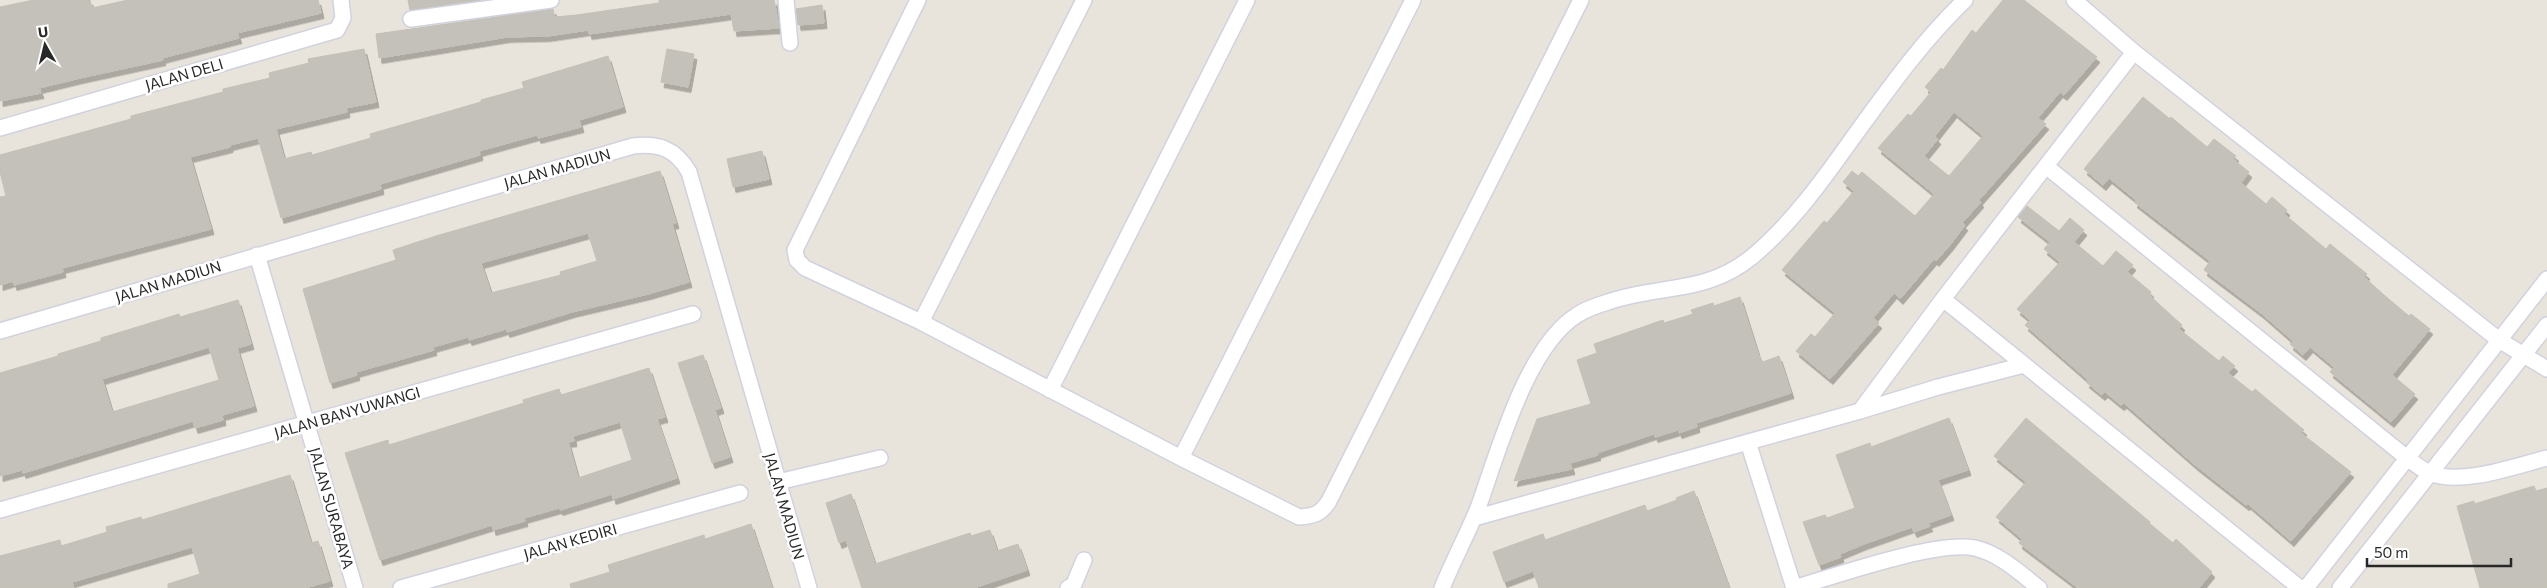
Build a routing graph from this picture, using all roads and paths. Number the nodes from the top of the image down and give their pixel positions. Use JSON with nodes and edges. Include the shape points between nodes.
{"nodes":[{"id":1,"x":341,"y":0,"type":"edge"},
{"id":2,"x":551,"y":0,"type":"edge"},
{"id":3,"x":786,"y":0,"type":"edge"},
{"id":4,"x":918,"y":0,"type":"edge"},
{"id":5,"x":1084,"y":0,"type":"edge"},
{"id":6,"x":1247,"y":0,"type":"edge"},
{"id":7,"x":1413,"y":0,"type":"edge"},
{"id":8,"x":1581,"y":0,"type":"edge"},
{"id":9,"x":1965,"y":0,"type":"edge"},
{"id":10,"x":2074,"y":0,"type":"edge"},
{"id":11,"x":411,"y":19,"type":"dead end"},
{"id":12,"x":790,"y":43,"type":"dead end"},
{"id":13,"x":2134,"y":52,"type":"junction"},
{"id":14,"x":0,"y":128,"type":"edge"},
{"id":15,"x":2046,"y":167,"type":"junction"},
{"id":16,"x":258,"y":254,"type":"junction"},
{"id":17,"x":2547,"y":279,"type":"edge"},
{"id":18,"x":1943,"y":299,"type":"junction"},
{"id":19,"x":693,"y":314,"type":"dead end"},
{"id":20,"x":921,"y":322,"type":"junction"},
{"id":21,"x":2547,"y":325,"type":"edge"},
{"id":22,"x":0,"y":331,"type":"edge"},
{"id":23,"x":2499,"y":340,"type":"junction"},
{"id":24,"x":2523,"y":354,"type":"junction"},
{"id":25,"x":2024,"y":365,"type":"junction"},
{"id":26,"x":2547,"y":368,"type":"edge"},
{"id":27,"x":1050,"y":390,"type":"junction"},
{"id":28,"x":1860,"y":411,"type":"junction"},
{"id":29,"x":307,"y":423,"type":"junction"},
{"id":30,"x":1748,"y":442,"type":"junction"},
{"id":31,"x":880,"y":458,"type":"dead end"},
{"id":32,"x":1181,"y":458,"type":"junction"},
{"id":33,"x":2407,"y":458,"type":"junction"},
{"id":34,"x":2547,"y":458,"type":"edge"},
{"id":35,"x":2430,"y":473,"type":"junction"},
{"id":36,"x":778,"y":482,"type":"junction"},
{"id":37,"x":740,"y":493,"type":"dead end"},
{"id":38,"x":0,"y":510,"type":"edge"},
{"id":39,"x":1474,"y":518,"type":"junction"},
{"id":40,"x":1084,"y":560,"type":"dead end"},
{"id":41,"x":356,"y":588,"type":"edge"},
{"id":42,"x":401,"y":588,"type":"edge"},
{"id":43,"x":809,"y":588,"type":"edge"},
{"id":44,"x":1068,"y":588,"type":"edge"},
{"id":45,"x":1442,"y":588,"type":"edge"},
{"id":46,"x":2039,"y":588,"type":"edge"},
{"id":47,"x":2300,"y":588,"type":"edge"},
{"id":48,"x":2306,"y":588,"type":"edge"},
{"id":49,"x":2340,"y":588,"type":"edge"}],
"edges":[{"from":1,"to":14,"type":"street","name":"JALAN DELI","via":[[343,18],[337,30]]},
{"from":2,"to":11,"type":"street"},
{"from":3,"to":12,"type":"street"},
{"from":4,"to":20,"type":"street","via":[[795,250],[797,260],[805,268]]},
{"from":5,"to":20,"type":"street"},
{"from":6,"to":27,"type":"street"},
{"from":7,"to":32,"type":"street"},
{"from":8,"to":32,"type":"street","via":[[1322,511],[1313,516],[1299,517]]},
{"from":9,"to":39,"type":"street","via":[[1946,18],[1883,96],[1799,209],[1752,257],[1715,280],[1609,301],[1577,315],[1553,338],[1532,368]]},
{"from":10,"to":13,"type":"street"},
{"from":13,"to":15,"type":"street"},
{"from":13,"to":23,"type":"street"},
{"from":15,"to":18,"type":"street"},
{"from":15,"to":33,"type":"street"},
{"from":16,"to":22,"type":"street","name":"JALAN MADIUN"},
{"from":16,"to":29,"type":"street","name":"JALAN SURABAYA"},
{"from":16,"to":36,"type":"street","name":"JALAN MADIUN","via":[[634,146],[663,147],[682,160],[689,172]]},
{"from":17,"to":23,"type":"street"},
{"from":18,"to":25,"type":"street"},
{"from":18,"to":28,"type":"street"},
{"from":19,"to":29,"type":"street","name":"JALAN BANYUWANGI"},
{"from":20,"to":27,"type":"street"},
{"from":21,"to":24,"type":"street"},
{"from":23,"to":24,"type":"street"},
{"from":23,"to":33,"type":"street"},
{"from":24,"to":26,"type":"street"},
{"from":24,"to":35,"type":"street"},
{"from":25,"to":28,"type":"street","via":[[1938,386]]},
{"from":25,"to":47,"type":"street"},
{"from":27,"to":32,"type":"street"},
{"from":28,"to":30,"type":"street"},
{"from":29,"to":38,"type":"street","name":"JALAN BANYUWANGI"},
{"from":29,"to":41,"type":"street","name":"JALAN SURABAYA"},
{"from":30,"to":39,"type":"street"},
{"from":30,"to":46,"type":"street","via":[[1794,588],[1941,549],[1975,548],[2005,561]]},
{"from":31,"to":36,"type":"street"},
{"from":33,"to":35,"type":"street"},
{"from":33,"to":48,"type":"street"},
{"from":34,"to":35,"type":"street","via":[[2484,474],[2451,477]]},
{"from":35,"to":49,"type":"street"},
{"from":36,"to":43,"type":"street","name":"JALAN MADIUN"},
{"from":37,"to":42,"type":"street","name":"JALAN KEDIRI"},
{"from":39,"to":45,"type":"street"},
{"from":40,"to":44,"type":"street","via":[[1074,584]]}]}
